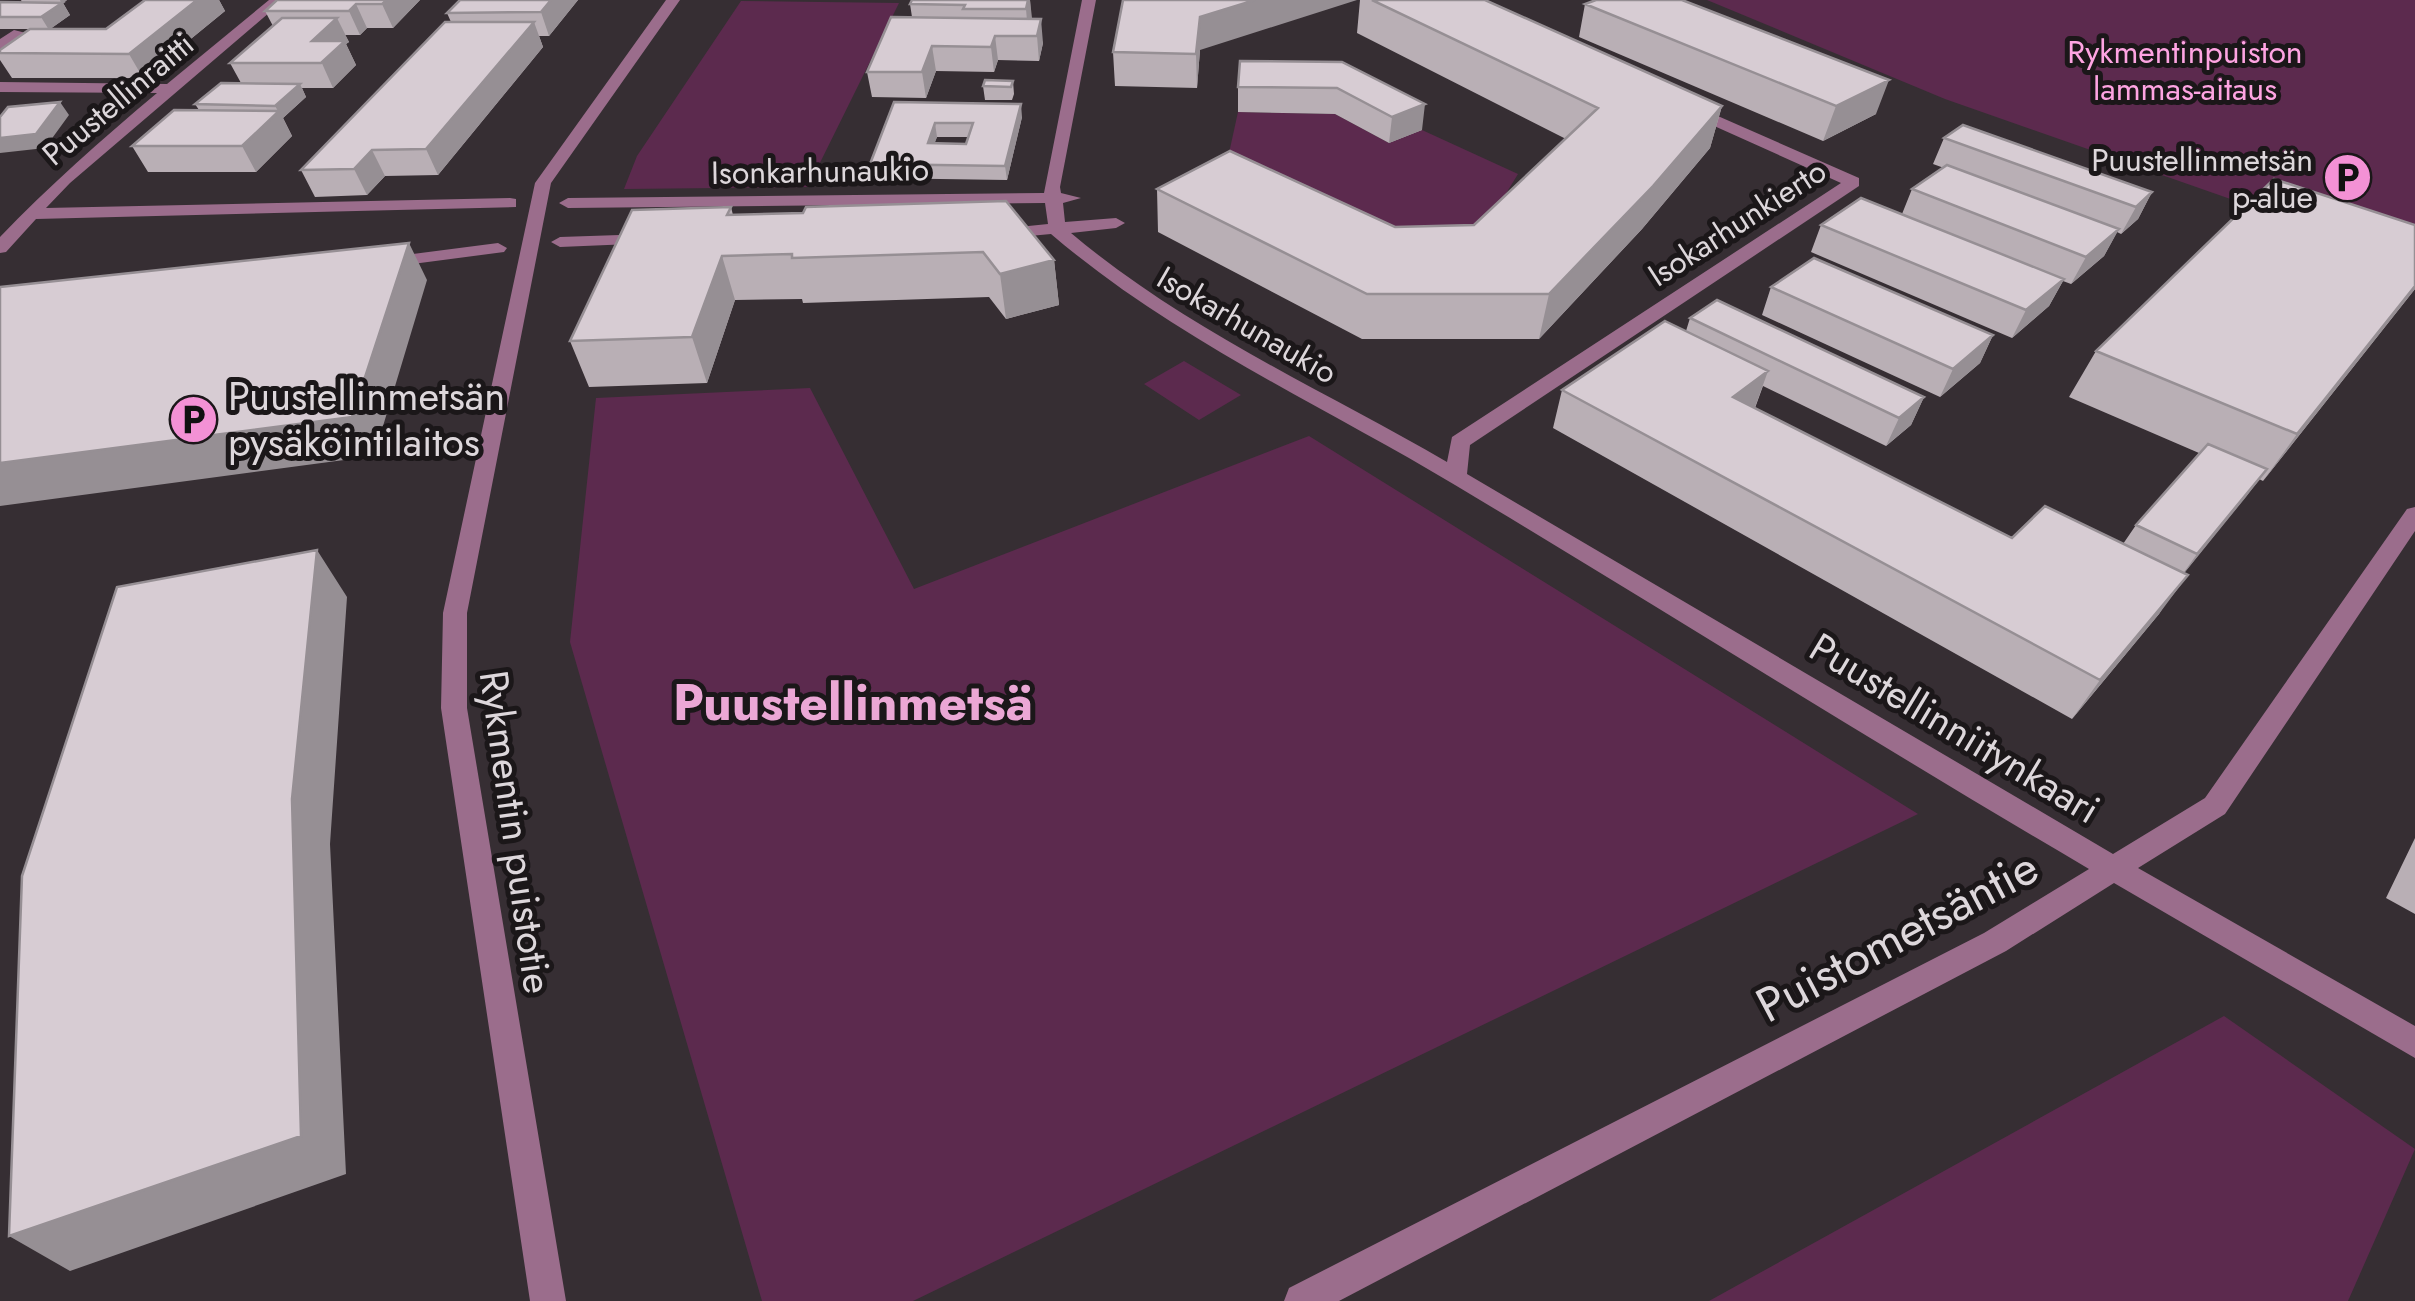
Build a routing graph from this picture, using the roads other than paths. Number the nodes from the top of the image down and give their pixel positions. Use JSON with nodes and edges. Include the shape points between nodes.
{"nodes":[{"id":1,"x":278,"y":0,"type":"edge"},
{"id":2,"x":673,"y":0,"type":"edge"},
{"id":3,"x":1089,"y":0,"type":"edge"},
{"id":4,"x":19,"y":33,"type":"edge"},
{"id":5,"x":0,"y":46,"type":"edge"},
{"id":6,"x":0,"y":88,"type":"edge"},
{"id":7,"x":174,"y":89,"type":"junction"},
{"id":8,"x":1679,"y":104,"type":"edge"},
{"id":9,"x":1059,"y":195,"type":"junction"},
{"id":10,"x":510,"y":203,"type":"dead end"},
{"id":11,"x":568,"y":204,"type":"dead end"},
{"id":12,"x":30,"y":214,"type":"junction"},
{"id":13,"x":1116,"y":223,"type":"dead end"},
{"id":14,"x":1057,"y":230,"type":"junction"},
{"id":15,"x":980,"y":235,"type":"edge"},
{"id":16,"x":668,"y":239,"type":"edge"},
{"id":17,"x":560,"y":242,"type":"dead end"},
{"id":18,"x":0,"y":248,"type":"edge"},
{"id":19,"x":498,"y":248,"type":"dead end"},
{"id":20,"x":369,"y":264,"type":"edge"},
{"id":21,"x":1456,"y":476,"type":"junction"},
{"id":22,"x":2415,"y":514,"type":"edge"},
{"id":23,"x":2115,"y":870,"type":"junction"},
{"id":24,"x":2415,"y":1044,"type":"edge"},
{"id":25,"x":548,"y":1301,"type":"edge"},
{"id":26,"x":1302,"y":1301,"type":"edge"}],
"edges":[{"from":1,"to":7,"type":"street","name":"Puustellinraitti"},
{"from":2,"to":25,"type":"street","name":"Rykmentin puistotie","via":[[544,182],[455,613],[454,708]]},
{"from":3,"to":9,"type":"street"},
{"from":4,"to":5,"type":"street"},
{"from":6,"to":7,"type":"street"},
{"from":7,"to":12,"type":"street","name":"Puustellinraitti"},
{"from":8,"to":21,"type":"street","name":"Isokarhunkierto","via":[[1853,182],[1460,442]]},
{"from":9,"to":11,"type":"street","name":"Isonkarhunaukio"},
{"from":9,"to":14,"type":"street"},
{"from":10,"to":12,"type":"street"},
{"from":12,"to":18,"type":"street","name":"Puustellinraitti"},
{"from":13,"to":14,"type":"street"},
{"from":14,"to":15,"type":"street"},
{"from":14,"to":21,"type":"street","name":"Isokarhunaukio","via":[[1126,290]]},
{"from":16,"to":17,"type":"street"},
{"from":19,"to":20,"type":"street"},
{"from":21,"to":23,"type":"street","name":"Puustellinniitynkaari"},
{"from":22,"to":23,"type":"street","name":"Puistometsäntie","via":[[2215,806]]},
{"from":23,"to":24,"type":"street","name":"Puustellinniitynkaari"},
{"from":23,"to":26,"type":"street","name":"Puistometsäntie","via":[[1996,942]]}]}
